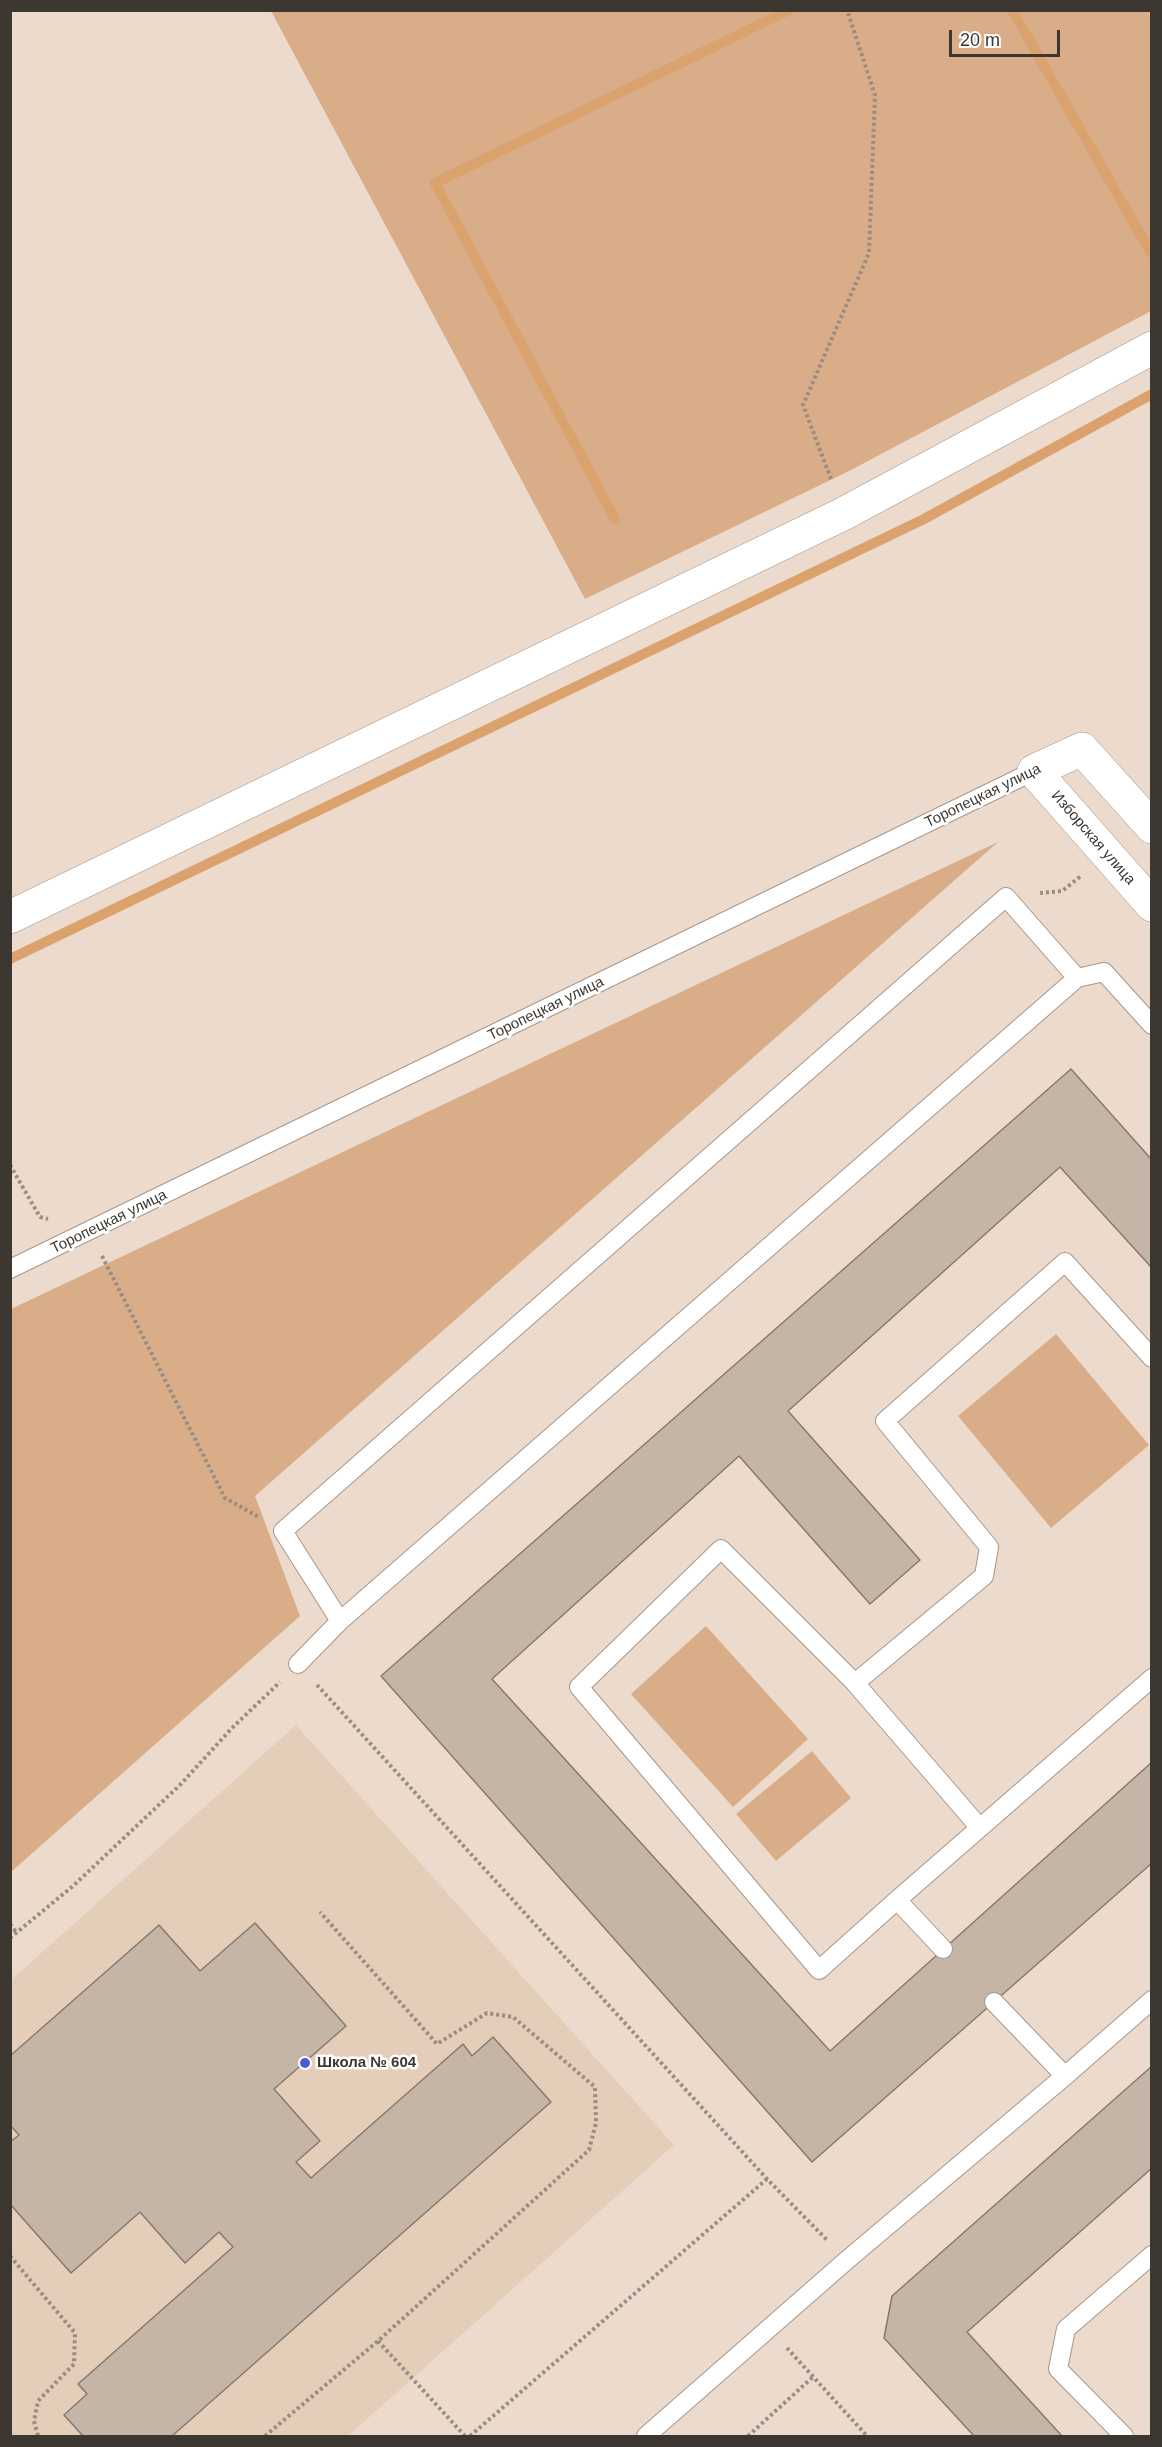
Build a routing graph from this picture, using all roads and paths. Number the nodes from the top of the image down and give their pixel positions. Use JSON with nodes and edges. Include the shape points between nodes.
{"nodes":[{"id":1,"x":847,"y":10,"type":"edge"},
{"id":2,"x":1152,"y":348,"type":"edge"},
{"id":3,"x":843,"y":514,"type":"junction"},
{"id":4,"x":1034,"y":771,"type":"junction"},
{"id":5,"x":1152,"y":827,"type":"edge"},
{"id":6,"x":1152,"y":905,"type":"edge"},
{"id":7,"x":10,"y":917,"type":"edge"},
{"id":8,"x":1077,"y":978,"type":"junction"},
{"id":9,"x":1152,"y":1025,"type":"edge"},
{"id":10,"x":10,"y":1165,"type":"edge"},
{"id":11,"x":89,"y":1232,"type":"junction"},
{"id":12,"x":10,"y":1269,"type":"edge"},
{"id":13,"x":1152,"y":1358,"type":"edge"},
{"id":14,"x":283,"y":1531,"type":"junction"},
{"id":15,"x":340,"y":1621,"type":"junction"},
{"id":16,"x":298,"y":1664,"type":"junction"},
{"id":17,"x":1152,"y":1678,"type":"edge"},
{"id":18,"x":855,"y":1683,"type":"junction"},
{"id":19,"x":980,"y":1828,"type":"junction"},
{"id":20,"x":897,"y":1900,"type":"junction"},
{"id":21,"x":320,"y":1912,"type":"dead end"},
{"id":22,"x":10,"y":1924,"type":"edge"},
{"id":23,"x":17,"y":1933,"type":"junction"},
{"id":24,"x":10,"y":1938,"type":"edge"},
{"id":25,"x":943,"y":1949,"type":"dead end"},
{"id":26,"x":1152,"y":2000,"type":"edge"},
{"id":27,"x":994,"y":2002,"type":"dead end"},
{"id":28,"x":1065,"y":2076,"type":"junction"},
{"id":29,"x":767,"y":2179,"type":"junction"},
{"id":30,"x":1152,"y":2255,"type":"edge"},
{"id":31,"x":10,"y":2256,"type":"edge"},
{"id":32,"x":847,"y":2260,"type":"junction"},
{"id":33,"x":769,"y":2329,"type":"junction"},
{"id":34,"x":378,"y":2341,"type":"junction"},
{"id":35,"x":814,"y":2376,"type":"junction"},
{"id":36,"x":38,"y":2436,"type":"edge"},
{"id":37,"x":265,"y":2436,"type":"edge"},
{"id":38,"x":465,"y":2436,"type":"edge"},
{"id":39,"x":470,"y":2436,"type":"edge"},
{"id":40,"x":646,"y":2436,"type":"edge"},
{"id":41,"x":748,"y":2436,"type":"edge"},
{"id":42,"x":867,"y":2436,"type":"edge"},
{"id":43,"x":1124,"y":2436,"type":"edge"}],
"edges":[{"from":1,"to":3,"type":"path","via":[[875,94],[869,253],[803,405]]},
{"from":2,"to":3,"type":"street"},
{"from":3,"to":7,"type":"street"},
{"from":4,"to":5,"type":"street","name":"Торопецкая улица","via":[[1082,749]]},
{"from":4,"to":6,"type":"street","name":"Изборская улица"},
{"from":4,"to":11,"type":"lane","name":"Торопецкая улица"},
{"from":8,"to":9,"type":"lane","via":[[1104,972]]},
{"from":8,"to":14,"type":"lane","via":[[1006,897]]},
{"from":8,"to":15,"type":"lane"},
{"from":10,"to":11,"type":"path","via":[[40,1217]]},
{"from":11,"to":12,"type":"lane","name":"Торопецкая улица"},
{"from":11,"to":14,"type":"path","via":[[225,1498]]},
{"from":13,"to":18,"type":"lane","via":[[1065,1262],[885,1420],[989,1547],[984,1576]]},
{"from":14,"to":15,"type":"lane"},
{"from":15,"to":16,"type":"lane"},
{"from":16,"to":23,"type":"path","via":[[172,1792]]},
{"from":16,"to":29,"type":"path"},
{"from":17,"to":19,"type":"lane"},
{"from":18,"to":19,"type":"lane"},
{"from":18,"to":20,"type":"lane","via":[[721,1549],[579,1687],[819,1970]]},
{"from":19,"to":20,"type":"lane"},
{"from":20,"to":25,"type":"lane"},
{"from":21,"to":34,"type":"path","via":[[437,2044],[487,2013],[513,2017],[594,2087],[596,2123],[589,2150]]},
{"from":22,"to":23,"type":"path"},
{"from":23,"to":24,"type":"path"},
{"from":26,"to":28,"type":"lane"},
{"from":27,"to":28,"type":"lane"},
{"from":28,"to":32,"type":"lane"},
{"from":29,"to":32,"type":"path"},
{"from":29,"to":39,"type":"path"},
{"from":30,"to":43,"type":"lane","via":[[1066,2329],[1058,2369]]},
{"from":31,"to":36,"type":"path","via":[[75,2333],[74,2364],[38,2401],[34,2421]]},
{"from":32,"to":33,"type":"lane"},
{"from":33,"to":35,"type":"path"},
{"from":33,"to":40,"type":"lane"},
{"from":34,"to":37,"type":"path"},
{"from":34,"to":38,"type":"path"},
{"from":35,"to":41,"type":"path"},
{"from":35,"to":42,"type":"path"}]}
